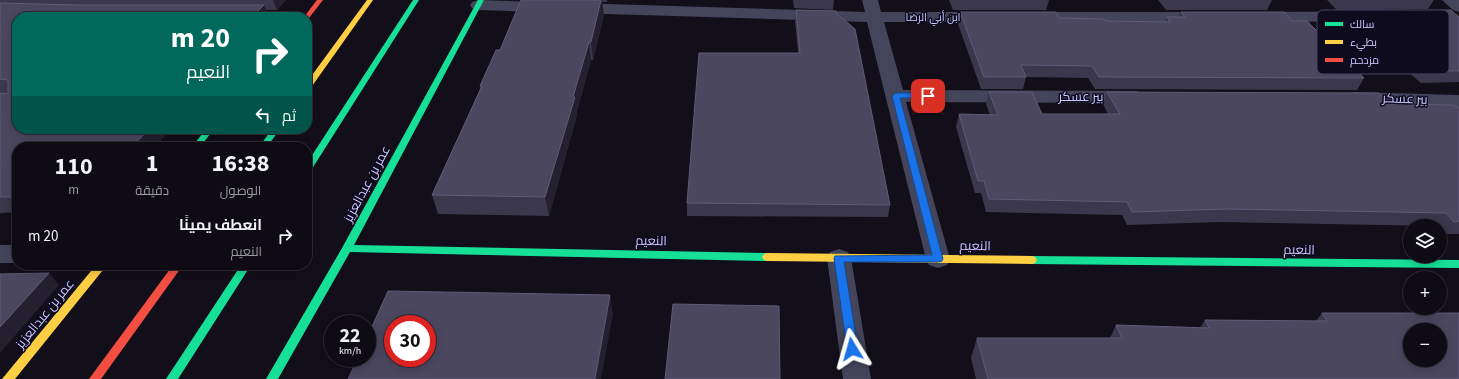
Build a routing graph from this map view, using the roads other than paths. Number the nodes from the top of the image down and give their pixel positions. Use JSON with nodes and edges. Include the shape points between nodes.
{"nodes":[{"id":1,"x":320,"y":0,"type":"edge"},
{"id":2,"x":370,"y":0,"type":"edge"},
{"id":3,"x":416,"y":0,"type":"edge"},
{"id":4,"x":1290,"y":0,"type":"edge"},
{"id":5,"x":1450,"y":0,"type":"edge"},
{"id":6,"x":479,"y":3,"type":"edge"},
{"id":7,"x":1459,"y":7,"type":"edge"},
{"id":8,"x":872,"y":8,"type":"edge"},
{"id":9,"x":311,"y":12,"type":"edge"},
{"id":10,"x":1222,"y":17,"type":"edge"},
{"id":11,"x":1246,"y":17,"type":"edge"},
{"id":12,"x":1309,"y":18,"type":"junction"},
{"id":13,"x":1317,"y":18,"type":"edge"},
{"id":14,"x":312,"y":80,"type":"edge"},
{"id":15,"x":896,"y":96,"type":"junction"},
{"id":16,"x":1150,"y":97,"type":"edge"},
{"id":17,"x":1333,"y":98,"type":"edge"},
{"id":18,"x":1458,"y":102,"type":"edge"},
{"id":19,"x":206,"y":134,"type":"edge"},
{"id":20,"x":200,"y":142,"type":"edge"},
{"id":21,"x":312,"y":162,"type":"edge"},
{"id":22,"x":347,"y":248,"type":"junction"},
{"id":23,"x":0,"y":254,"type":"edge"},
{"id":24,"x":12,"y":254,"type":"edge"},
{"id":25,"x":839,"y":258,"type":"junction"},
{"id":26,"x":938,"y":259,"type":"junction"},
{"id":27,"x":1459,"y":264,"type":"edge"},
{"id":28,"x":98,"y":270,"type":"edge"},
{"id":29,"x":174,"y":270,"type":"edge"},
{"id":30,"x":243,"y":270,"type":"edge"},
{"id":31,"x":8,"y":379,"type":"edge"},
{"id":32,"x":95,"y":379,"type":"edge"},
{"id":33,"x":172,"y":379,"type":"edge"},
{"id":34,"x":272,"y":379,"type":"edge"},
{"id":35,"x":857,"y":379,"type":"edge"}],
"edges":[{"from":1,"to":9,"type":"street"},
{"from":2,"to":14,"type":"street"},
{"from":3,"to":21,"type":"street"},
{"from":4,"to":12,"type":"street"},
{"from":5,"to":7,"type":"street"},
{"from":6,"to":8,"type":"street","name":"ابن أبي الرضا"},
{"from":6,"to":22,"type":"street","name":"عمر بن عبدالعزيز"},
{"from":8,"to":10,"type":"street","name":"ابن أبي الرضا","via":[[1009,17]]},
{"from":8,"to":15,"type":"street"},
{"from":11,"to":12,"type":"street"},
{"from":12,"to":13,"type":"street"},
{"from":15,"to":16,"type":"street","name":"بير عسكر"},
{"from":15,"to":26,"type":"street"},
{"from":17,"to":18,"type":"street","name":"بير عسكر"},
{"from":19,"to":20,"type":"street"},
{"from":22,"to":25,"type":"street","name":"النعيم"},
{"from":22,"to":34,"type":"street","name":"عمر بن عبدالعزيز"},
{"from":23,"to":24,"type":"street"},
{"from":25,"to":26,"type":"street","name":"النعيم"},
{"from":25,"to":35,"type":"street"},
{"from":26,"to":27,"type":"street","name":"النعيم"},
{"from":28,"to":31,"type":"street","name":"عمر بن عبدالعزيز"},
{"from":29,"to":32,"type":"street"},
{"from":30,"to":33,"type":"street"}]}
